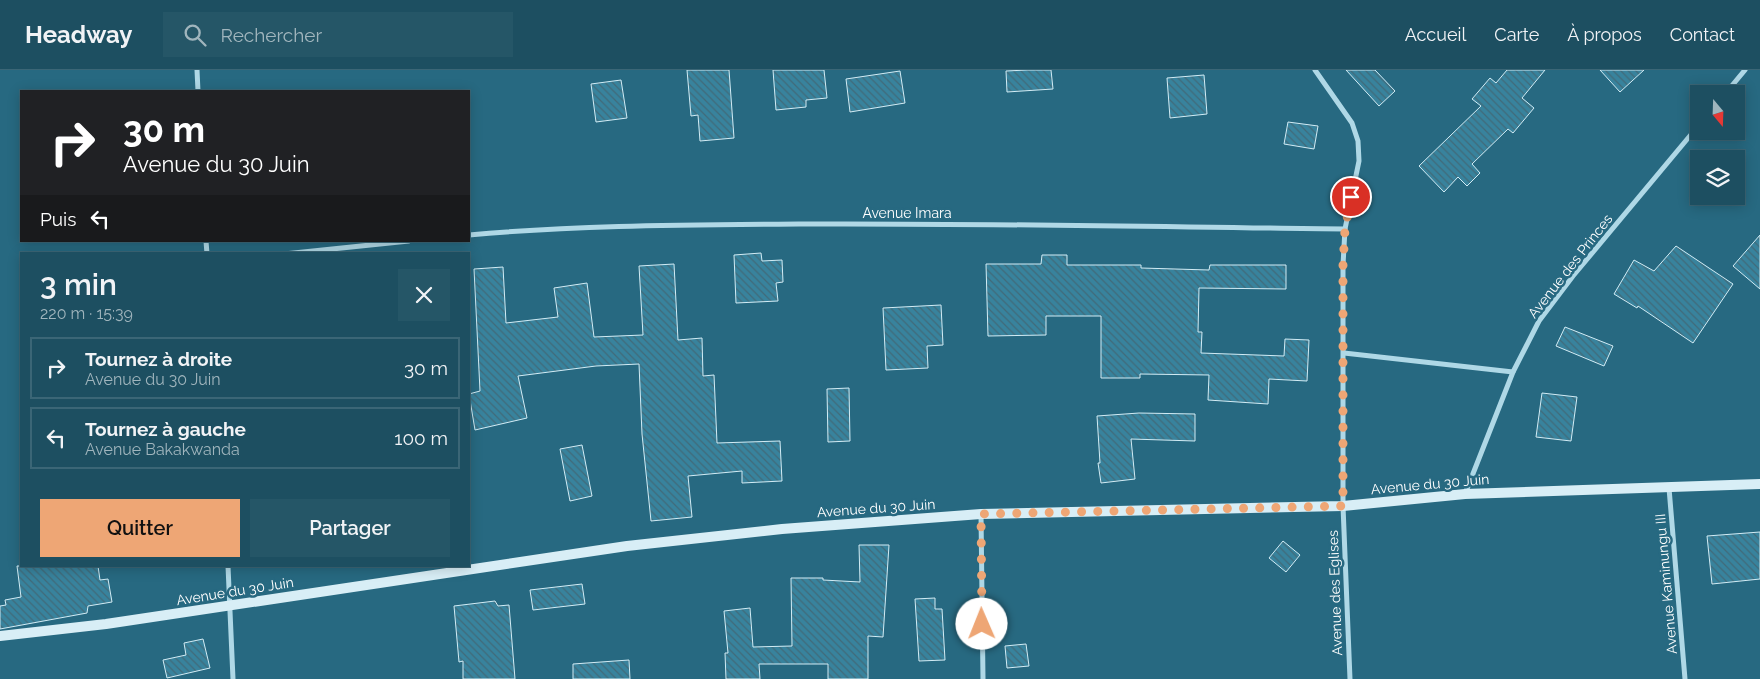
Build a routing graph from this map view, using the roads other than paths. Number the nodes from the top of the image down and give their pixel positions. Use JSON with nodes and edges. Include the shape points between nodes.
{"nodes":[{"id":1,"x":197,"y":70,"type":"edge"},
{"id":2,"x":1315,"y":70,"type":"edge"},
{"id":3,"x":1745,"y":70,"type":"edge"},
{"id":4,"x":1732,"y":85,"type":"edge"},
{"id":5,"x":198,"y":90,"type":"edge"},
{"id":6,"x":1690,"y":136,"type":"edge"},
{"id":7,"x":1345,"y":229,"type":"junction"},
{"id":8,"x":470,"y":236,"type":"edge"},
{"id":9,"x":399,"y":242,"type":"edge"},
{"id":10,"x":303,"y":252,"type":"edge"},
{"id":11,"x":1344,"y":353,"type":"junction"},
{"id":12,"x":1513,"y":372,"type":"junction"},
{"id":13,"x":1760,"y":484,"type":"edge"},
{"id":14,"x":1669,"y":488,"type":"junction"},
{"id":15,"x":1465,"y":494,"type":"junction"},
{"id":16,"x":1343,"y":506,"type":"junction"},
{"id":17,"x":981,"y":514,"type":"junction"},
{"id":18,"x":228,"y":567,"type":"edge"},
{"id":19,"x":231,"y":605,"type":"junction"},
{"id":20,"x":0,"y":636,"type":"edge"},
{"id":21,"x":233,"y":679,"type":"edge"},
{"id":22,"x":983,"y":679,"type":"edge"},
{"id":23,"x":1350,"y":679,"type":"edge"},
{"id":24,"x":1685,"y":679,"type":"edge"}],
"edges":[{"from":1,"to":5,"type":"street"},
{"from":2,"to":7,"type":"street","name":"Avenue des Eglises","via":[[1352,123],[1358,140],[1358,161]]},
{"from":3,"to":4,"type":"street"},
{"from":6,"to":12,"type":"street","name":"Avenue des Princes","via":[[1539,321]]},
{"from":7,"to":8,"type":"street","name":"Avenue Imara","via":[[680,225]]},
{"from":7,"to":11,"type":"street","name":"Avenue des Eglises"},
{"from":9,"to":10,"type":"street"},
{"from":11,"to":12,"type":"street"},
{"from":11,"to":16,"type":"street","name":"Avenue des Eglises"},
{"from":12,"to":15,"type":"street","name":"Avenue des Princes"},
{"from":13,"to":14,"type":"street","name":"Avenue du 30 Juin"},
{"from":14,"to":15,"type":"street","name":"Avenue du 30 Juin"},
{"from":14,"to":24,"type":"street","name":"Avenue Kaminungu III"},
{"from":15,"to":16,"type":"street","name":"Avenue du 30 Juin"},
{"from":16,"to":17,"type":"street","name":"Avenue du 30 Juin"},
{"from":16,"to":23,"type":"street","name":"Avenue des Eglises"},
{"from":17,"to":19,"type":"street","name":"Avenue du 30 Juin","via":[[782,529],[627,546]]},
{"from":17,"to":22,"type":"street"},
{"from":18,"to":19,"type":"street"},
{"from":19,"to":20,"type":"street","name":"Avenue du 30 Juin"},
{"from":19,"to":21,"type":"street"}]}
